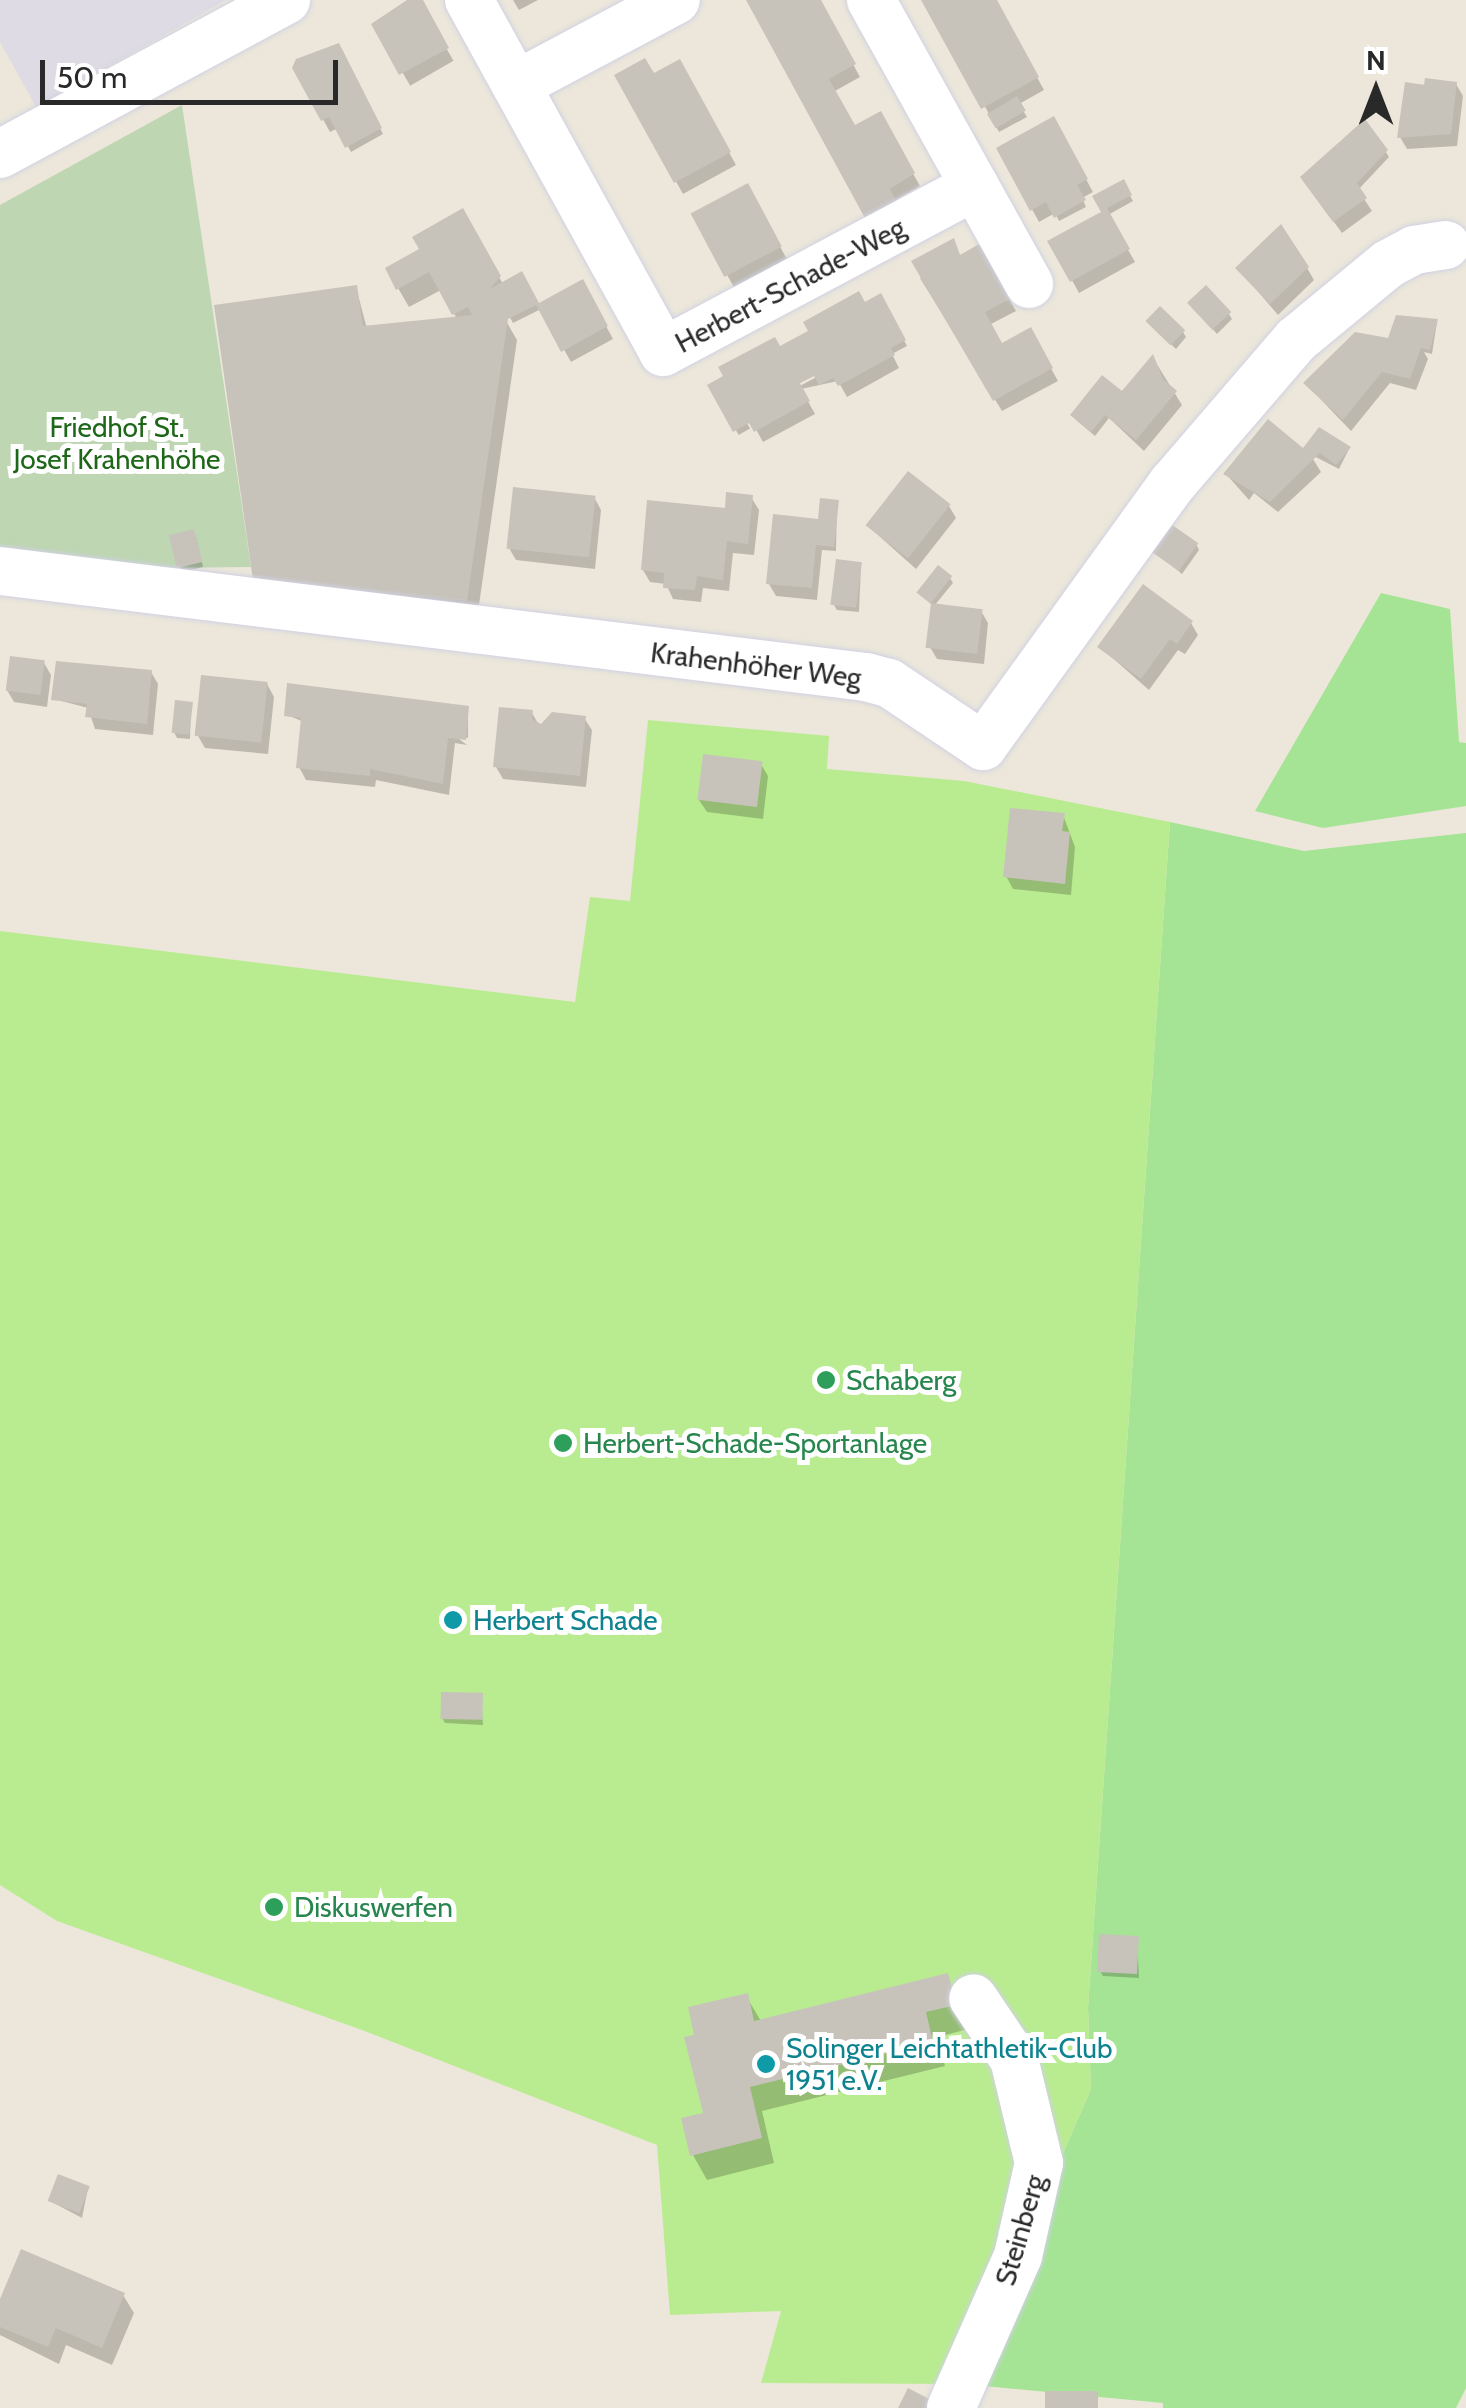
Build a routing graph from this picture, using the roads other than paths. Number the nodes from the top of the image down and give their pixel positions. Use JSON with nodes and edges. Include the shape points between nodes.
{"nodes":[{"id":1,"x":286,"y":0,"type":"edge"},
{"id":2,"x":470,"y":0,"type":"edge"},
{"id":3,"x":676,"y":0,"type":"edge"},
{"id":4,"x":871,"y":0,"type":"edge"},
{"id":5,"x":516,"y":85,"type":"junction"},
{"id":6,"x":0,"y":154,"type":"edge"},
{"id":7,"x":975,"y":186,"type":"junction"},
{"id":8,"x":1446,"y":246,"type":"dead end"},
{"id":9,"x":1029,"y":284,"type":"dead end"},
{"id":10,"x":0,"y":571,"type":"edge"},
{"id":11,"x":973,"y":1998,"type":"dead end"},
{"id":12,"x":951,"y":2408,"type":"edge"}],
"edges":[{"from":1,"to":6,"type":"street"},
{"from":2,"to":5,"type":"street","name":"Herbert-Schade-Weg"},
{"from":3,"to":5,"type":"street"},
{"from":4,"to":7,"type":"street"},
{"from":5,"to":7,"type":"street","name":"Herbert-Schade-Weg","via":[[663,352]]},
{"from":7,"to":9,"type":"street"},
{"from":8,"to":10,"type":"street","name":"Krahenhöher Weg","via":[[1414,250],[1388,264],[1296,340],[1173,482],[983,746],[889,683],[866,677]]},
{"from":11,"to":12,"type":"street","name":"Steinberg","via":[[1014,2060],[1039,2162],[1018,2256]]}]}
